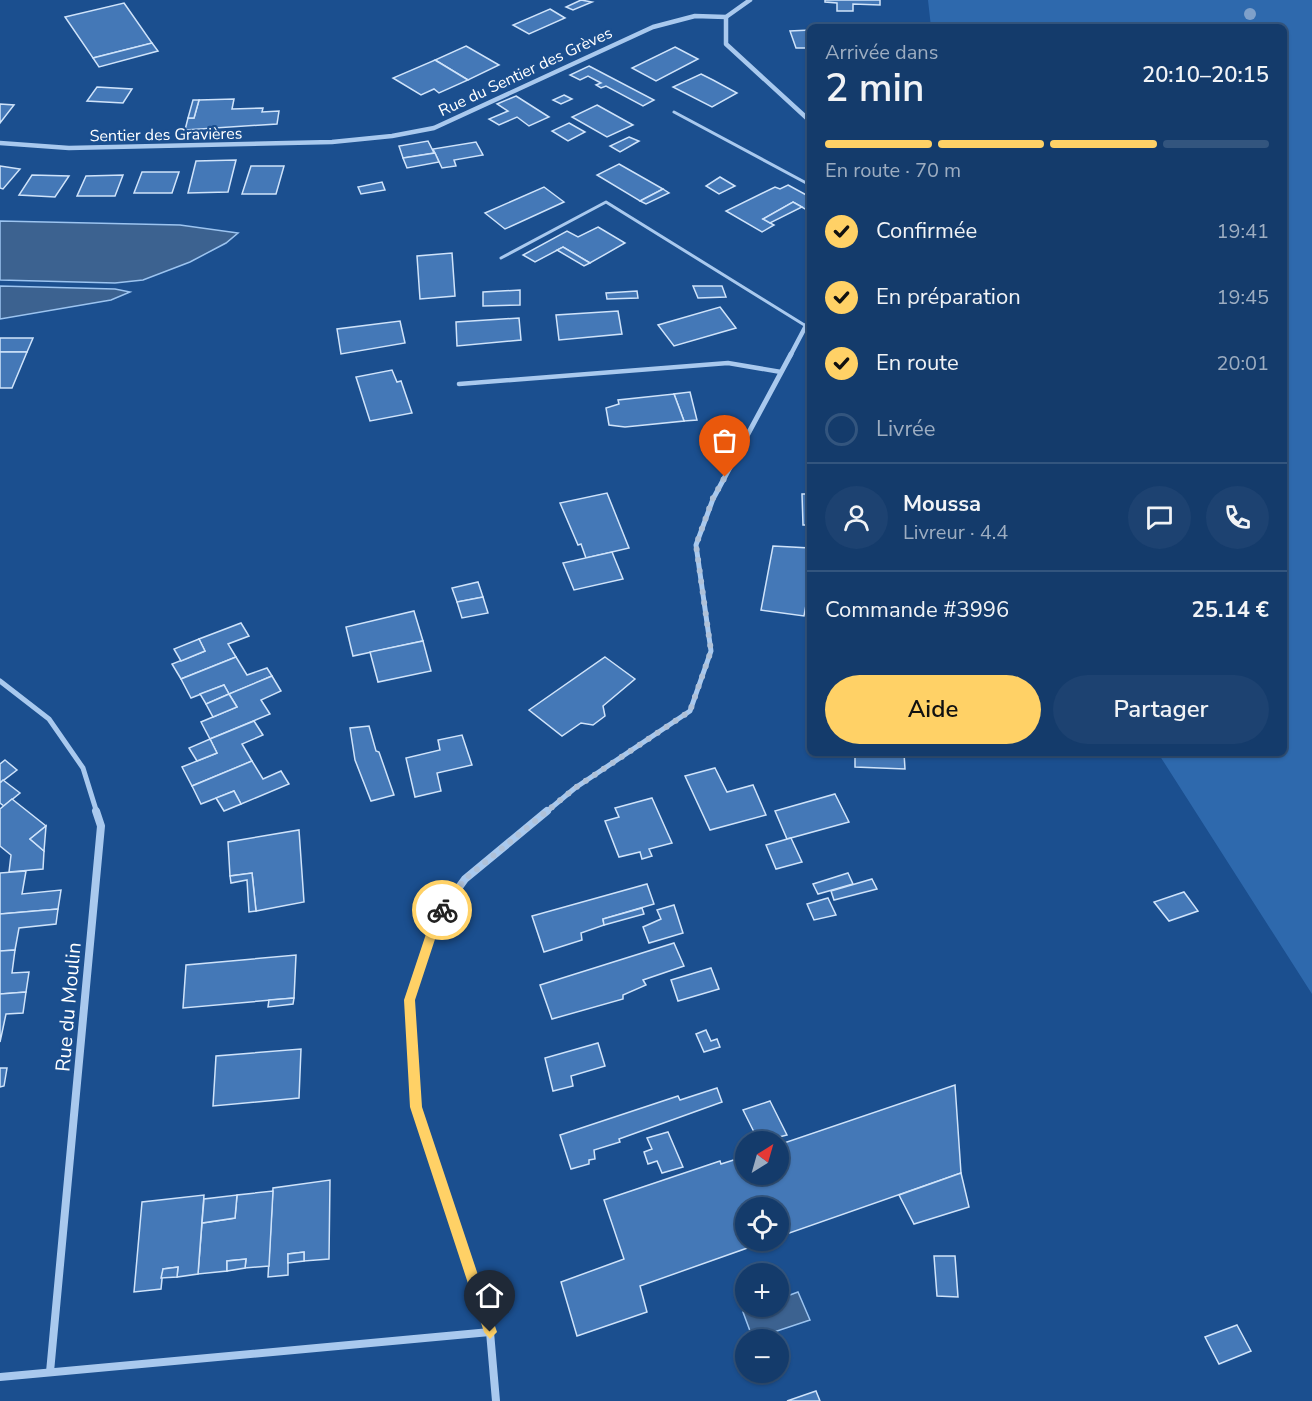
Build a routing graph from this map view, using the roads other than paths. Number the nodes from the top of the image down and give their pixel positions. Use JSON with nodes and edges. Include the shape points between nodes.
{"nodes":[{"id":1,"x":750,"y":0,"type":"edge"},
{"id":2,"x":726,"y":17,"type":"junction"},
{"id":3,"x":674,"y":112,"type":"dead end"},
{"id":4,"x":807,"y":118,"type":"edge"},
{"id":5,"x":332,"y":142,"type":"joint"},
{"id":6,"x":0,"y":143,"type":"edge"},
{"id":7,"x":807,"y":183,"type":"edge"},
{"id":8,"x":501,"y":258,"type":"dead end"},
{"id":9,"x":806,"y":326,"type":"joint"},
{"id":10,"x":781,"y":372,"type":"junction"},
{"id":11,"x":459,"y":384,"type":"dead end"},
{"id":12,"x":0,"y":681,"type":"edge"},
{"id":13,"x":490,"y":1332,"type":"junction"},
{"id":14,"x":50,"y":1372,"type":"junction"},
{"id":15,"x":0,"y":1377,"type":"edge"},
{"id":16,"x":496,"y":1401,"type":"edge"}],
"edges":[{"from":1,"to":2,"type":"street"},
{"from":2,"to":4,"type":"street","via":[[726,44]]},
{"from":2,"to":5,"type":"street","name":"Rue du Sentier des Grèves","via":[[695,16],[653,27],[434,128]]},
{"from":3,"to":7,"type":"lane"},
{"from":5,"to":6,"type":"street","name":"Sentier des Gravières","via":[[69,148]]},
{"from":8,"to":9,"type":"lane","via":[[606,202]]},
{"from":9,"to":10,"type":"street"},
{"from":10,"to":11,"type":"lane","via":[[728,363]]},
{"from":10,"to":13,"type":"street","via":[[713,498],[696,545],[711,651],[690,711],[575,788],[465,879],[436,919],[410,1000],[416,1107]]},
{"from":12,"to":14,"type":"street","name":"Rue du Moulin","via":[[49,718],[83,768],[101,826]]},
{"from":13,"to":14,"type":"street"},
{"from":13,"to":16,"type":"street"},
{"from":14,"to":15,"type":"street"}]}
